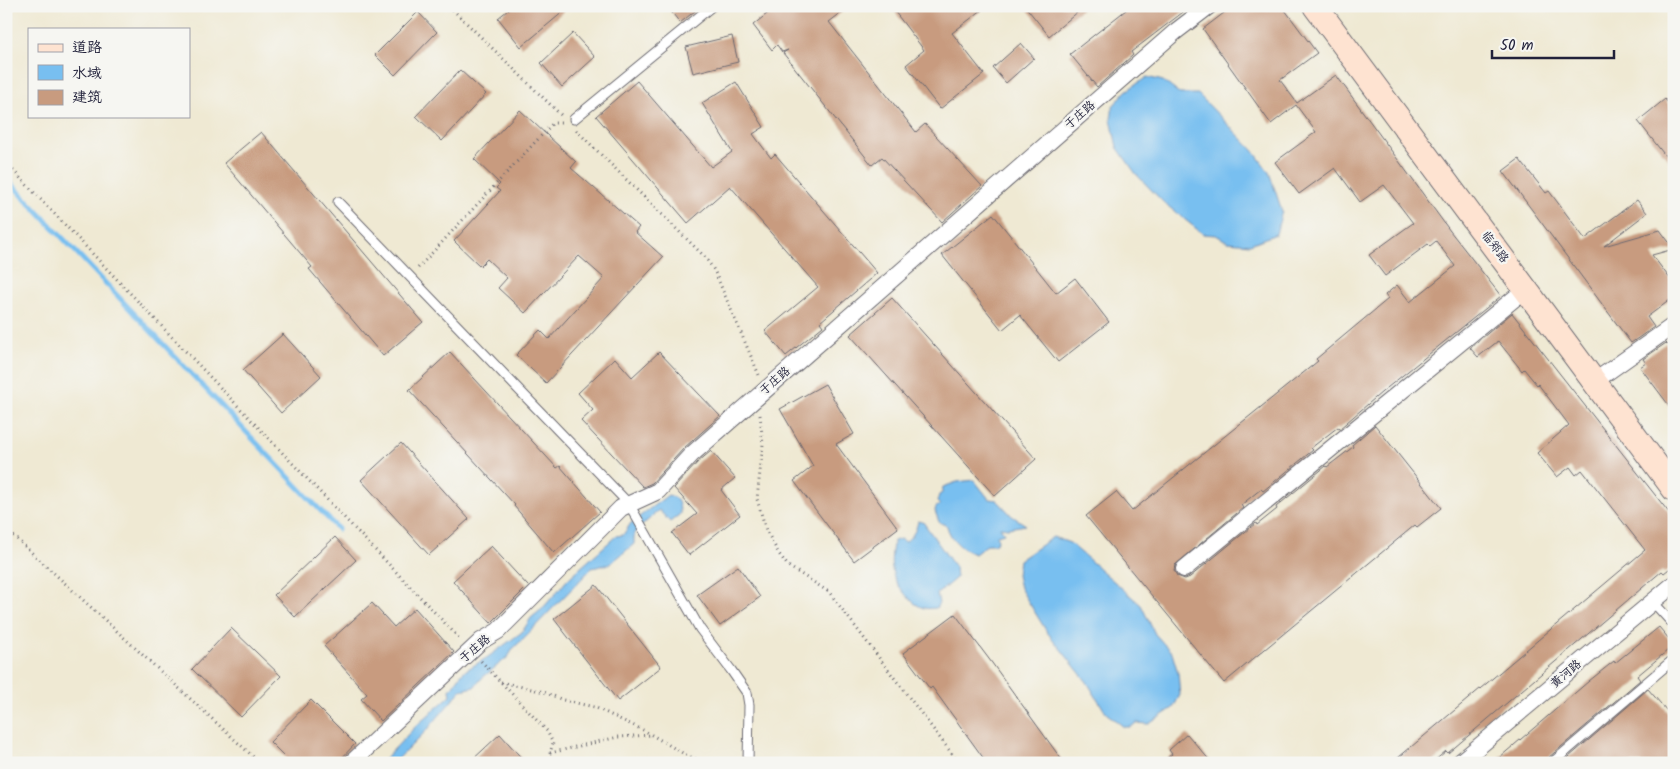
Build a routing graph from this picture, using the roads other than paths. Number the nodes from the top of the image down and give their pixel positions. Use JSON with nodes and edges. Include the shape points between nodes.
{"nodes":[{"id":1,"x":712,"y":6,"type":"edge"},
{"id":2,"x":1209,"y":6,"type":"edge"},
{"id":3,"x":1315,"y":6,"type":"edge"},
{"id":4,"x":572,"y":121,"type":"road end"},
{"id":5,"x":338,"y":202,"type":"dead end"},
{"id":6,"x":1526,"y":289,"type":"junction"},
{"id":7,"x":1674,"y":325,"type":"edge"},
{"id":8,"x":1595,"y":381,"type":"junction"},
{"id":9,"x":1674,"y":489,"type":"edge"},
{"id":10,"x":629,"y":504,"type":"junction"},
{"id":11,"x":1184,"y":569,"type":"dead end"},
{"id":12,"x":1674,"y":584,"type":"edge"},
{"id":13,"x":1653,"y":602,"type":"junction"},
{"id":14,"x":1674,"y":626,"type":"edge"},
{"id":15,"x":1674,"y":659,"type":"edge"},
{"id":16,"x":351,"y":763,"type":"edge"},
{"id":17,"x":748,"y":763,"type":"edge"},
{"id":18,"x":1458,"y":763,"type":"edge"},
{"id":19,"x":1552,"y":763,"type":"edge"}],
"edges":[{"from":1,"to":4,"type":"lane"},
{"from":2,"to":10,"type":"street","name":"于庄路","via":[[1175,32],[691,454],[658,490]]},
{"from":3,"to":6,"type":"main road","name":"临郑路"},
{"from":5,"to":10,"type":"lane"},
{"from":6,"to":8,"type":"main road","name":"临郑路"},
{"from":6,"to":11,"type":"street"},
{"from":7,"to":8,"type":"street"},
{"from":8,"to":9,"type":"main road","name":"临郑路"},
{"from":10,"to":16,"type":"street","name":"于庄路","via":[[621,508],[498,630],[471,650]]},
{"from":10,"to":17,"type":"lane","via":[[700,630],[747,694]]},
{"from":12,"to":13,"type":"street","name":"黄河路"},
{"from":13,"to":14,"type":"lane"},
{"from":13,"to":18,"type":"street","name":"黄河路"},
{"from":15,"to":19,"type":"lane"}]}
